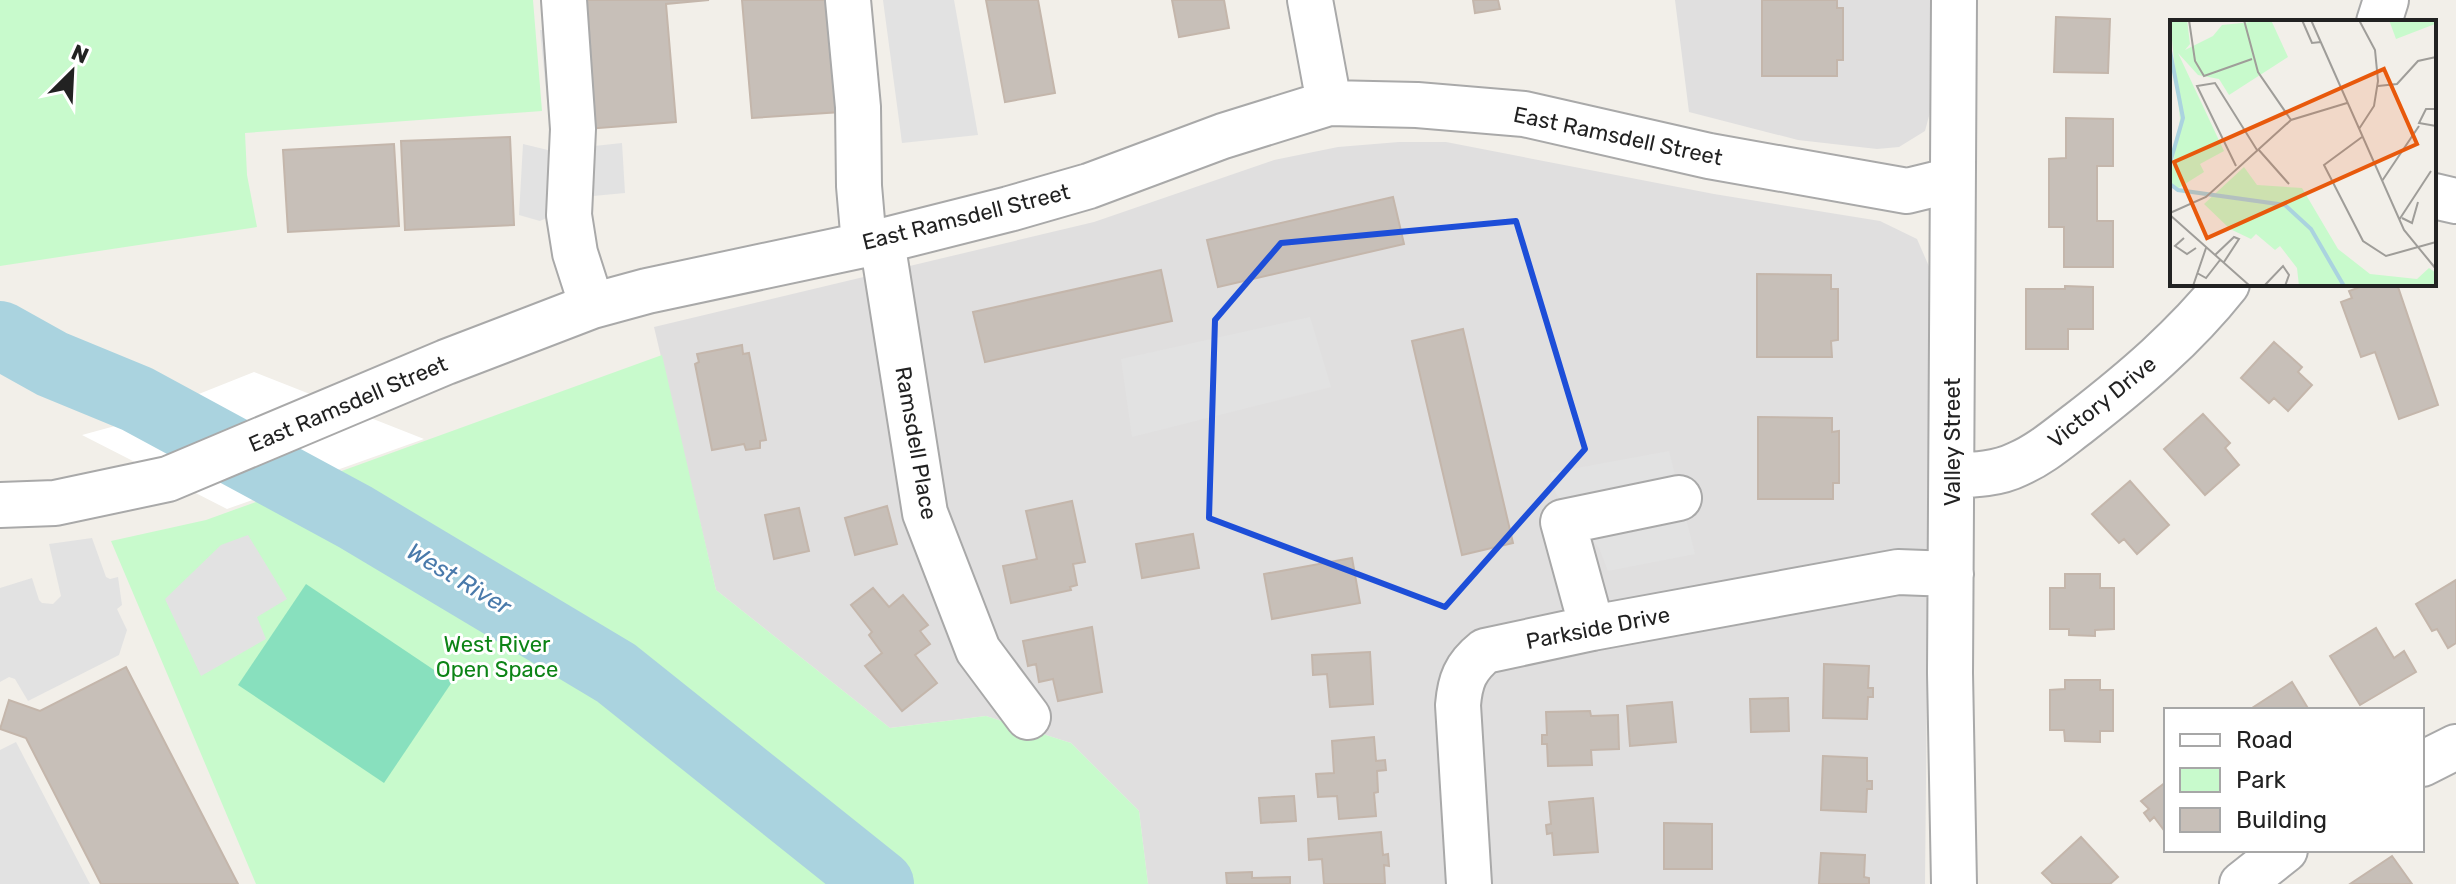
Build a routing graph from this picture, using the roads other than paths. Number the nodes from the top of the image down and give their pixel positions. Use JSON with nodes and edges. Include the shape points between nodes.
{"nodes":[{"id":1,"x":564,"y":0,"type":"edge"},
{"id":2,"x":848,"y":0,"type":"edge"},
{"id":3,"x":1310,"y":0,"type":"edge"},
{"id":4,"x":1954,"y":0,"type":"edge"},
{"id":5,"x":2386,"y":0,"type":"edge"},
{"id":6,"x":2380,"y":20,"type":"edge"},
{"id":7,"x":1329,"y":103,"type":"junction"},
{"id":8,"x":1952,"y":180,"type":"junction"},
{"id":9,"x":2436,"y":196,"type":"edge"},
{"id":10,"x":2456,"y":201,"type":"edge"},
{"id":11,"x":873,"y":242,"type":"junction"},
{"id":12,"x":2225,"y":286,"type":"edge"},
{"id":13,"x":592,"y":306,"type":"junction"},
{"id":14,"x":1952,"y":476,"type":"junction"},
{"id":15,"x":1679,"y":498,"type":"dead end"},
{"id":16,"x":0,"y":505,"type":"edge"},
{"id":17,"x":1951,"y":574,"type":"junction"},
{"id":18,"x":1592,"y":628,"type":"junction"},
{"id":19,"x":1028,"y":717,"type":"dead end"},
{"id":20,"x":2456,"y":747,"type":"edge"},
{"id":21,"x":2424,"y":763,"type":"edge"},
{"id":22,"x":2282,"y":852,"type":"edge"},
{"id":23,"x":1469,"y":884,"type":"edge"},
{"id":24,"x":1954,"y":884,"type":"edge"},
{"id":25,"x":2242,"y":884,"type":"edge"}],
"edges":[{"from":1,"to":13,"type":"street","via":[[573,129],[569,215]]},
{"from":2,"to":11,"type":"street","name":"Ramsdell Place","via":[[859,186]]},
{"from":3,"to":7,"type":"street"},
{"from":4,"to":8,"type":"street","name":"Valley Street"},
{"from":5,"to":6,"type":"street"},
{"from":7,"to":8,"type":"street","name":"East Ramsdell Street","via":[[1524,114],[1709,156],[1907,191]]},
{"from":7,"to":11,"type":"street","name":"East Ramsdell Street","via":[[1089,186]]},
{"from":8,"to":14,"type":"street","name":"Valley Street"},
{"from":9,"to":10,"type":"street"},
{"from":11,"to":13,"type":"street","name":"East Ramsdell Street"},
{"from":11,"to":19,"type":"street","name":"Ramsdell Place","via":[[925,513],[978,650]]},
{"from":12,"to":14,"type":"street","name":"Victory Drive","via":[[2200,319],[2121,390],[2037,455],[1993,472]]},
{"from":13,"to":16,"type":"street","name":"East Ramsdell Street","via":[[168,479],[55,503]]},
{"from":14,"to":17,"type":"street","name":"Valley Street"},
{"from":15,"to":18,"type":"street","via":[[1563,522]]},
{"from":17,"to":18,"type":"street","name":"Parkside Drive","via":[[1898,572]]},
{"from":17,"to":24,"type":"street","name":"Valley Street"},
{"from":18,"to":23,"type":"street","name":"Parkside Drive","via":[[1485,651],[1460,680]]},
{"from":20,"to":21,"type":"street"},
{"from":22,"to":25,"type":"street"}]}
